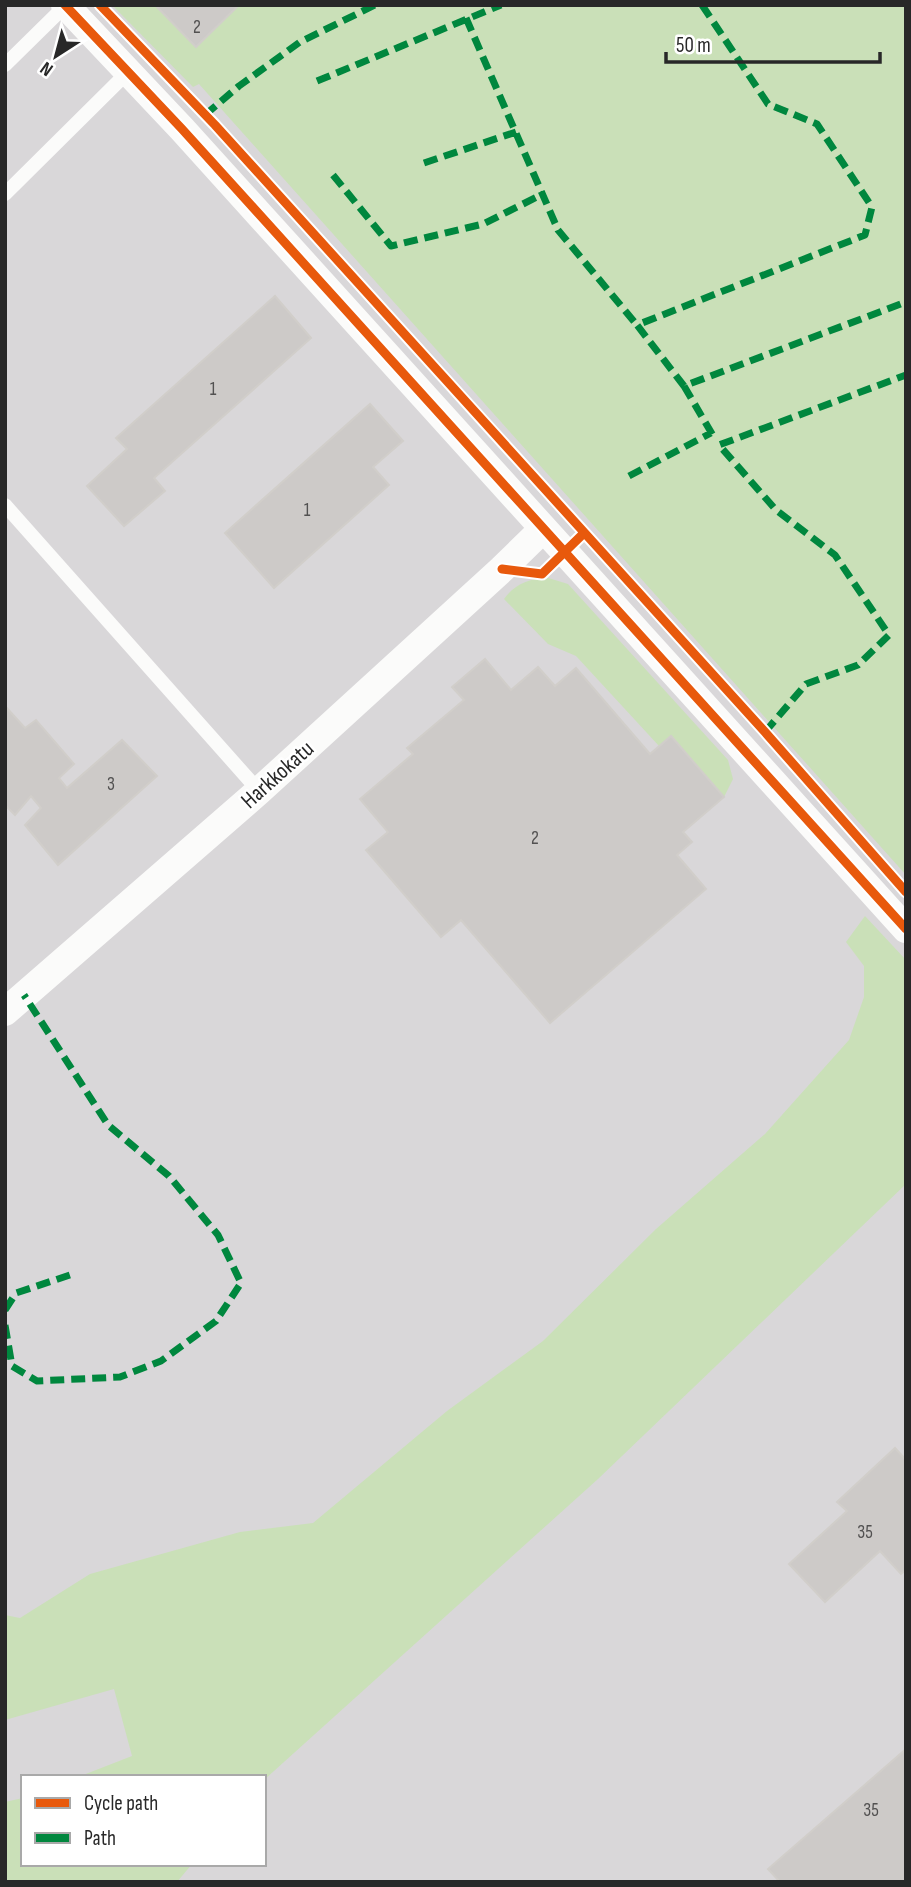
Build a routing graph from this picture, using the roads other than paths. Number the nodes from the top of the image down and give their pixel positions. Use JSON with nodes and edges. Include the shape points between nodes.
{"nodes":[{"id":1,"x":65,"y":5,"type":"edge"},
{"id":2,"x":5,"y":65,"type":"edge"},
{"id":3,"x":129,"y":71,"type":"junction"},
{"id":4,"x":5,"y":194,"type":"edge"},
{"id":5,"x":5,"y":505,"type":"edge"},
{"id":6,"x":542,"y":530,"type":"junction"},
{"id":7,"x":258,"y":790,"type":"junction"},
{"id":8,"x":906,"y":929,"type":"edge"},
{"id":9,"x":5,"y":1012,"type":"edge"}],
"edges":[{"from":1,"to":2,"type":"lane"},
{"from":1,"to":3,"type":"street"},
{"from":3,"to":4,"type":"lane"},
{"from":3,"to":6,"type":"street"},
{"from":5,"to":7,"type":"lane"},
{"from":6,"to":7,"type":"street","name":"Harkkokatu"},
{"from":6,"to":8,"type":"street"},
{"from":7,"to":9,"type":"street","name":"Harkkokatu"}]}
